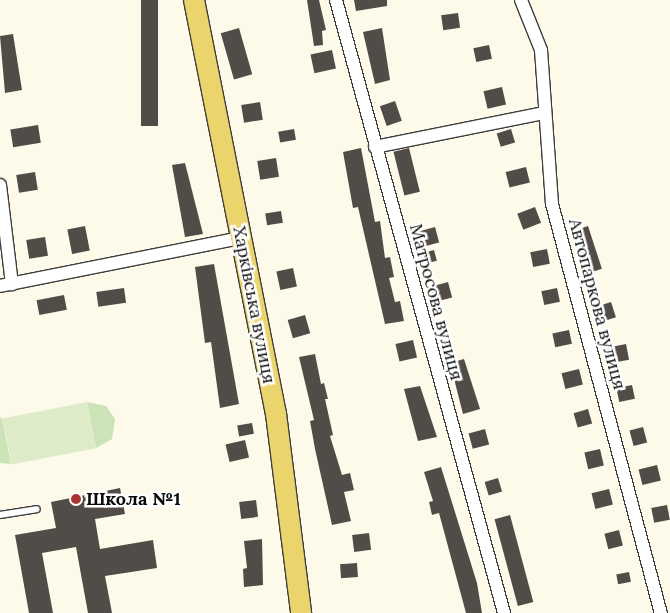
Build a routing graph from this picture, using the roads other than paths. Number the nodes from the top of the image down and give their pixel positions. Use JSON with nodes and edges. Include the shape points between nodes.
{"nodes":[{"id":1,"x":194,"y":0,"type":"edge"},
{"id":2,"x":336,"y":0,"type":"edge"},
{"id":3,"x":521,"y":0,"type":"edge"},
{"id":4,"x":544,"y":113,"type":"junction"},
{"id":5,"x":375,"y":147,"type":"junction"},
{"id":6,"x":0,"y":184,"type":"edge"},
{"id":7,"x":241,"y":238,"type":"junction"},
{"id":8,"x":6,"y":285,"type":"edge"},
{"id":9,"x":37,"y":509,"type":"dead end"},
{"id":10,"x":0,"y":515,"type":"edge"},
{"id":11,"x":301,"y":613,"type":"edge"},
{"id":12,"x":504,"y":613,"type":"edge"},
{"id":13,"x":661,"y":613,"type":"edge"}],
"edges":[{"from":1,"to":7,"type":"main road","name":"Харківська вулиця"},
{"from":2,"to":5,"type":"street","name":"Матросова вулиця"},
{"from":3,"to":4,"type":"street","name":"Автопаркова вулиця","via":[[541,50]]},
{"from":4,"to":5,"type":"street"},
{"from":4,"to":13,"type":"street","name":"Автопаркова вулиця","via":[[552,204]]},
{"from":5,"to":12,"type":"street","name":"Матросова вулиця"},
{"from":6,"to":8,"type":"street"},
{"from":7,"to":8,"type":"street"},
{"from":7,"to":11,"type":"main road","name":"Харківська вулиця","via":[[276,414]]},
{"from":9,"to":10,"type":"lane"}]}
